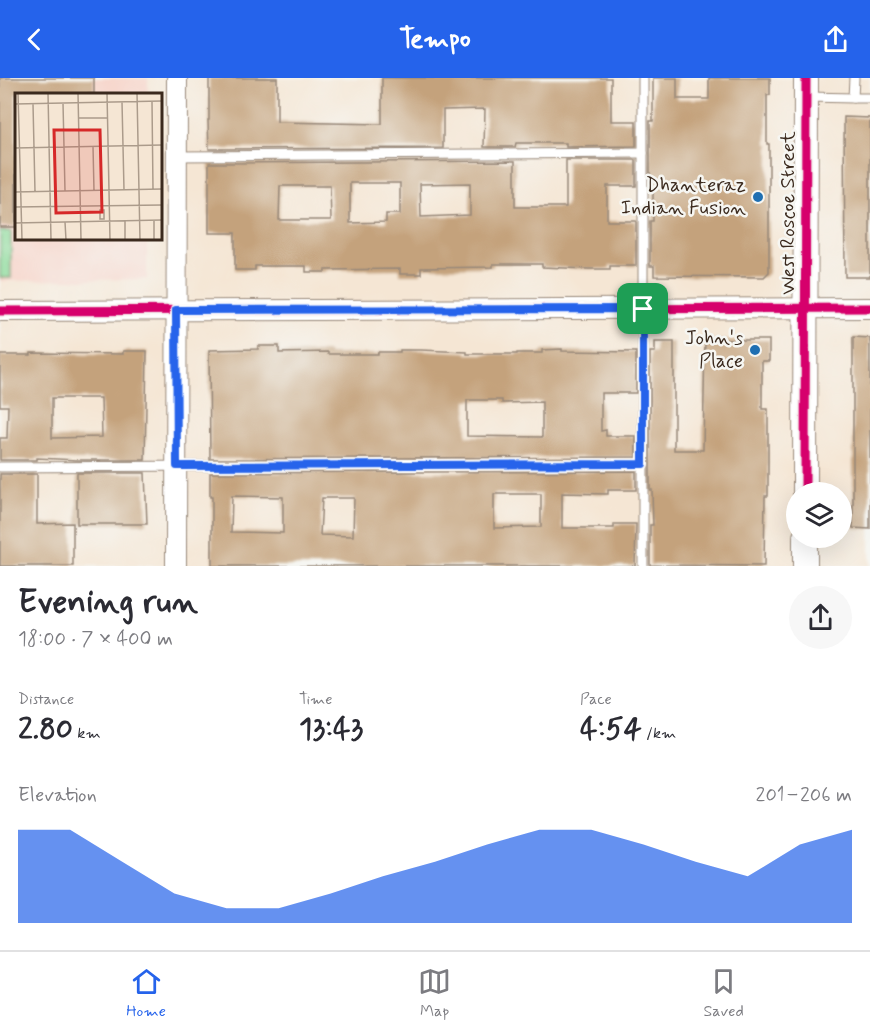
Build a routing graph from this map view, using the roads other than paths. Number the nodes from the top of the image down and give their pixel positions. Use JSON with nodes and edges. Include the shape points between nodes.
{"nodes":[{"id":1,"x":177,"y":78,"type":"edge"},
{"id":2,"x":643,"y":78,"type":"edge"},
{"id":3,"x":854,"y":78,"type":"edge"},
{"id":4,"x":806,"y":87,"type":"edge"},
{"id":5,"x":853,"y":98,"type":"junction"},
{"id":6,"x":870,"y":98,"type":"edge"},
{"id":7,"x":643,"y":153,"type":"junction"},
{"id":8,"x":177,"y":156,"type":"junction"},
{"id":9,"x":806,"y":308,"type":"junction"},
{"id":10,"x":870,"y":308,"type":"edge"},
{"id":11,"x":643,"y":309,"type":"junction"},
{"id":12,"x":176,"y":310,"type":"junction"},
{"id":13,"x":0,"y":311,"type":"edge"},
{"id":14,"x":643,"y":464,"type":"junction"},
{"id":15,"x":177,"y":466,"type":"junction"},
{"id":16,"x":0,"y":467,"type":"edge"},
{"id":17,"x":806,"y":482,"type":"edge"},
{"id":18,"x":805,"y":548,"type":"edge"},
{"id":19,"x":176,"y":566,"type":"edge"},
{"id":20,"x":643,"y":566,"type":"edge"},
{"id":21,"x":805,"y":566,"type":"edge"}],
"edges":[{"from":1,"to":8,"type":"street"},
{"from":2,"to":7,"type":"lane"},
{"from":3,"to":5,"type":"lane"},
{"from":4,"to":5,"type":"lane"},
{"from":4,"to":9,"type":"street","name":"West Roscoe Street"},
{"from":5,"to":6,"type":"lane"},
{"from":7,"to":8,"type":"lane"},
{"from":7,"to":11,"type":"lane"},
{"from":8,"to":12,"type":"street"},
{"from":9,"to":10,"type":"street"},
{"from":9,"to":11,"type":"street"},
{"from":9,"to":17,"type":"street","name":"West Roscoe Street"},
{"from":11,"to":12,"type":"street"},
{"from":11,"to":14,"type":"lane"},
{"from":12,"to":13,"type":"street"},
{"from":12,"to":15,"type":"street"},
{"from":14,"to":15,"type":"lane"},
{"from":14,"to":20,"type":"lane"},
{"from":15,"to":16,"type":"lane"},
{"from":15,"to":19,"type":"street"},
{"from":18,"to":21,"type":"street"}]}
